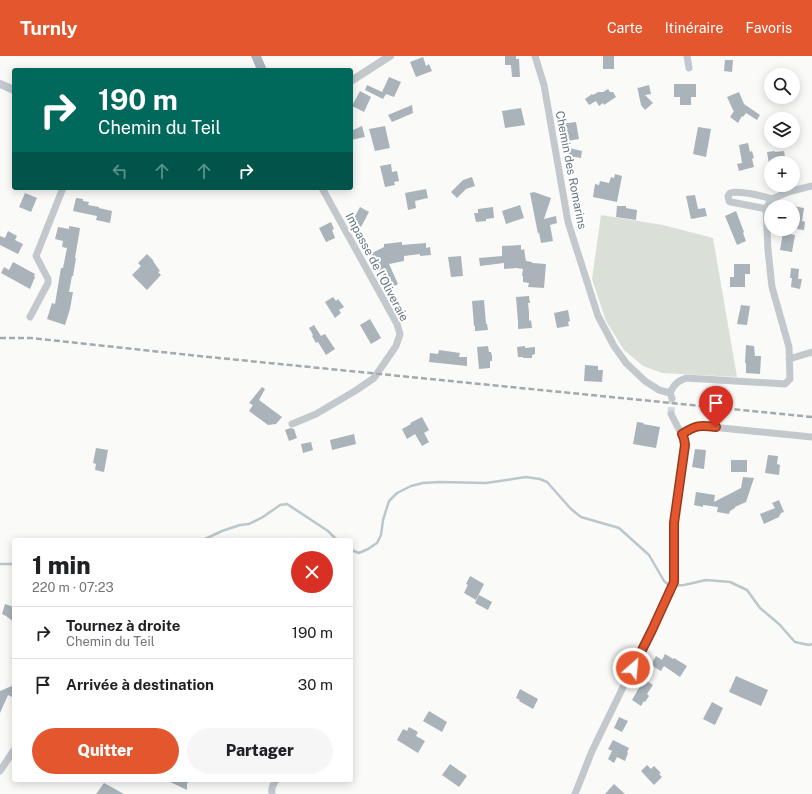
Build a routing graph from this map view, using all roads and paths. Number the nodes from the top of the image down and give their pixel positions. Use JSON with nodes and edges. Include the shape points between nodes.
{"nodes":[{"id":1,"x":390,"y":56,"type":"edge"},
{"id":2,"x":535,"y":56,"type":"edge"},
{"id":3,"x":688,"y":56,"type":"edge"},
{"id":4,"x":689,"y":68,"type":"dead end"},
{"id":5,"x":353,"y":80,"type":"edge"},
{"id":6,"x":0,"y":84,"type":"edge"},
{"id":7,"x":12,"y":89,"type":"edge"},
{"id":8,"x":812,"y":186,"type":"edge"},
{"id":9,"x":62,"y":190,"type":"edge"},
{"id":10,"x":323,"y":190,"type":"edge"},
{"id":11,"x":772,"y":199,"type":"joint"},
{"id":12,"x":764,"y":209,"type":"edge"},
{"id":13,"x":767,"y":236,"type":"edge"},
{"id":14,"x":30,"y":317,"type":"dead end"},
{"id":15,"x":812,"y":352,"type":"edge"},
{"id":16,"x":789,"y":359,"type":"junction"},
{"id":17,"x":671,"y":414,"type":"tunnel mouth"},
{"id":18,"x":292,"y":424,"type":"dead end"},
{"id":19,"x":682,"y":434,"type":"junction"},
{"id":20,"x":812,"y":437,"type":"edge"},
{"id":21,"x":12,"y":753,"type":"edge"},
{"id":22,"x":0,"y":770,"type":"edge"},
{"id":23,"x":275,"y":782,"type":"edge"},
{"id":24,"x":272,"y":794,"type":"edge"},
{"id":25,"x":575,"y":794,"type":"edge"}],
"edges":[{"from":1,"to":5,"type":"street"},
{"from":2,"to":16,"type":"street","name":"Chemin des Romarins","via":[[544,85],[568,222],[598,316],[626,363],[645,381],[671,395],[672,387],[686,378],[785,384],[790,379]]},
{"from":3,"to":4,"type":"street"},
{"from":6,"to":7,"type":"street"},
{"from":8,"to":11,"type":"street"},
{"from":9,"to":14,"type":"street","via":[[36,256],[48,283]]},
{"from":10,"to":18,"type":"street","name":"Impasse de l'Oliveraie","via":[[397,324],[400,334],[396,346],[374,378],[316,414]]},
{"from":11,"to":12,"type":"street","via":[[737,192],[728,196],[731,202]]},
{"from":13,"to":16,"type":"street","via":[[772,287],[789,347]]},
{"from":15,"to":16,"type":"street"},
{"from":17,"to":19,"type":"street"},
{"from":19,"to":20,"type":"street","via":[[691,428],[701,426]]},
{"from":19,"to":25,"type":"street","via":[[685,445],[674,523],[674,582],[592,750]]},
{"from":21,"to":22,"type":"street"},
{"from":23,"to":24,"type":"street"}]}
